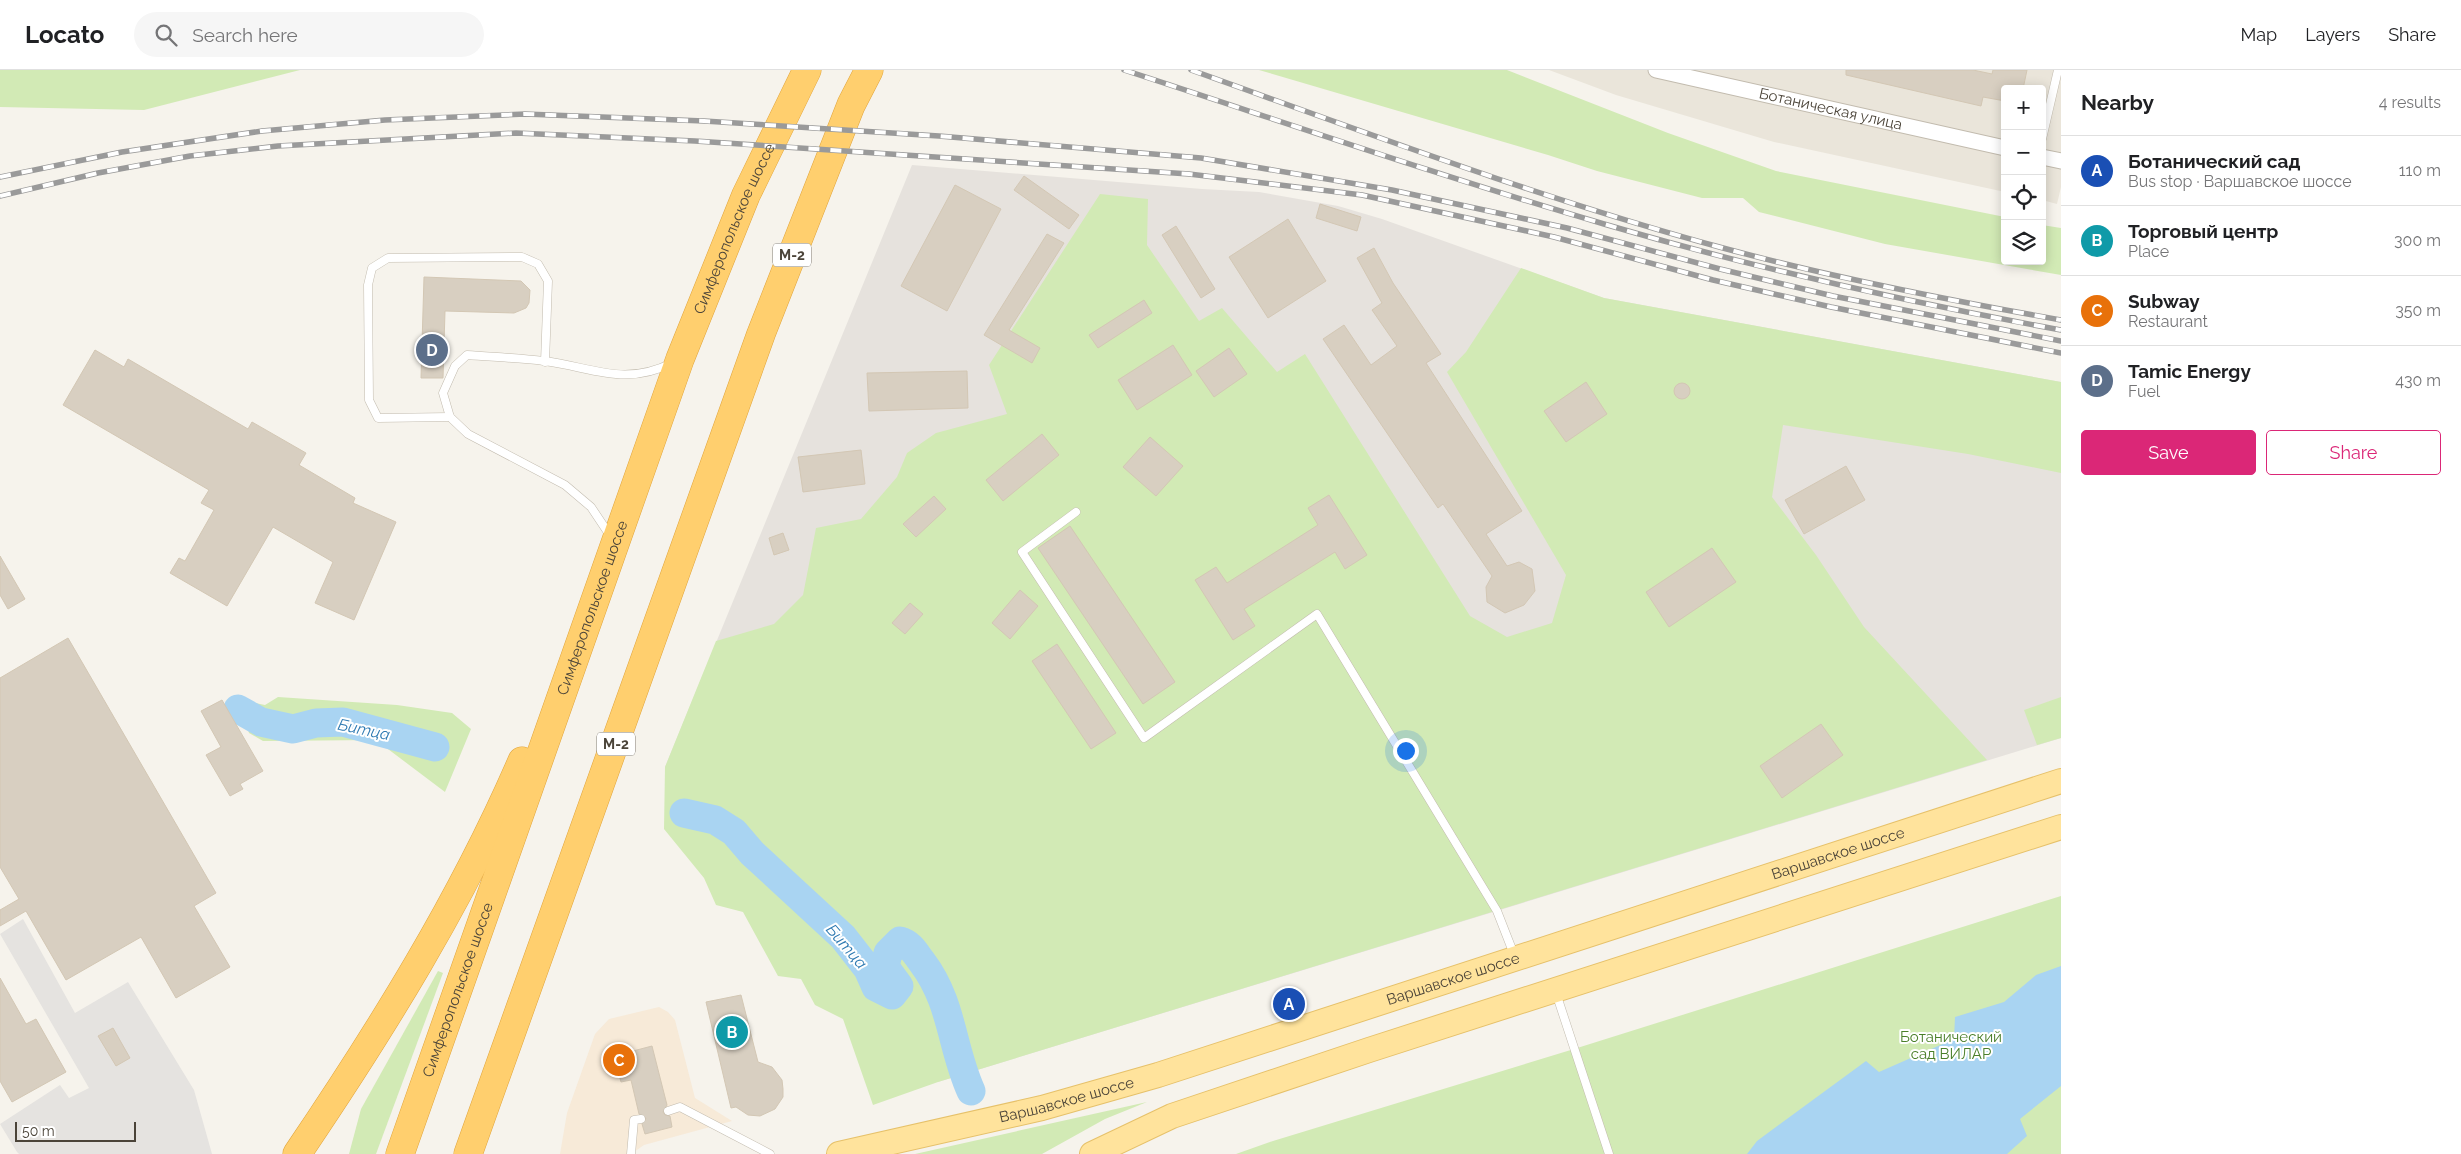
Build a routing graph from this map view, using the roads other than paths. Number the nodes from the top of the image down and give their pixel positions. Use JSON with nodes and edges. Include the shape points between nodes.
{"nodes":[{"id":1,"x":807,"y":70,"type":"edge"},
{"id":2,"x":869,"y":70,"type":"edge"},
{"id":3,"x":1656,"y":70,"type":"edge"},
{"id":4,"x":2058,"y":70,"type":"edge"},
{"id":5,"x":1691,"y":74,"type":"edge"},
{"id":6,"x":2044,"y":130,"type":"edge"},
{"id":7,"x":2001,"y":147,"type":"edge"},
{"id":8,"x":2046,"y":158,"type":"edge"},
{"id":9,"x":2061,"y":161,"type":"edge"},
{"id":10,"x":680,"y":359,"type":"junction"},
{"id":11,"x":545,"y":362,"type":"junction"},
{"id":12,"x":450,"y":417,"type":"junction"},
{"id":13,"x":1076,"y":512,"type":"dead end"},
{"id":14,"x":610,"y":553,"type":"junction"},
{"id":15,"x":2061,"y":781,"type":"edge"},
{"id":16,"x":2061,"y":827,"type":"edge"},
{"id":17,"x":1516,"y":958,"type":"junction"},
{"id":18,"x":1556,"y":991,"type":"junction"},
{"id":19,"x":668,"y":1111,"type":"dead end"},
{"id":20,"x":640,"y":1119,"type":"dead end"},
{"id":21,"x":296,"y":1154,"type":"edge"},
{"id":22,"x":400,"y":1154,"type":"edge"},
{"id":23,"x":468,"y":1154,"type":"edge"},
{"id":24,"x":631,"y":1154,"type":"edge"},
{"id":25,"x":770,"y":1154,"type":"edge"},
{"id":26,"x":839,"y":1154,"type":"edge"},
{"id":27,"x":1092,"y":1154,"type":"edge"},
{"id":28,"x":1609,"y":1154,"type":"edge"}],
"edges":[{"from":1,"to":10,"type":"highway","name":"Симферопольское шоссе","via":[[746,195]]},
{"from":2,"to":23,"type":"highway","number":"М-2","via":[[851,105],[758,343]]},
{"from":3,"to":5,"type":"street","name":"Ботаническая улица"},
{"from":4,"to":6,"type":"lane"},
{"from":5,"to":7,"type":"street","name":"Ботаническая улица"},
{"from":8,"to":9,"type":"street"},
{"from":10,"to":11,"type":"lane","via":[[652,372],[620,375]]},
{"from":10,"to":14,"type":"highway","name":"Симферопольское шоссе"},
{"from":11,"to":12,"type":"lane","via":[[467,355],[455,366],[443,393]]},
{"from":11,"to":12,"type":"lane","via":[[548,280],[538,264],[522,257],[388,258],[372,268],[368,285],[369,400],[378,418]]},
{"from":12,"to":14,"type":"lane","via":[[468,434],[564,485],[591,507]]},
{"from":13,"to":17,"type":"lane","via":[[1022,552],[1144,738],[1317,614],[1497,910]]},
{"from":14,"to":21,"type":"highway","via":[[506,797],[467,874],[385,1020]]},
{"from":14,"to":22,"type":"highway","name":"Симферопольское шоссе"},
{"from":15,"to":17,"type":"main road","name":"Варшавское шоссе"},
{"from":16,"to":18,"type":"main road"},
{"from":17,"to":26,"type":"main road","name":"Варшавское шоссе","via":[[1126,1084],[1042,1108]]},
{"from":18,"to":27,"type":"main road","via":[[1172,1116]]},
{"from":18,"to":28,"type":"lane"},
{"from":19,"to":25,"type":"lane","via":[[680,1108]]},
{"from":20,"to":24,"type":"lane","via":[[634,1120]]}]}
